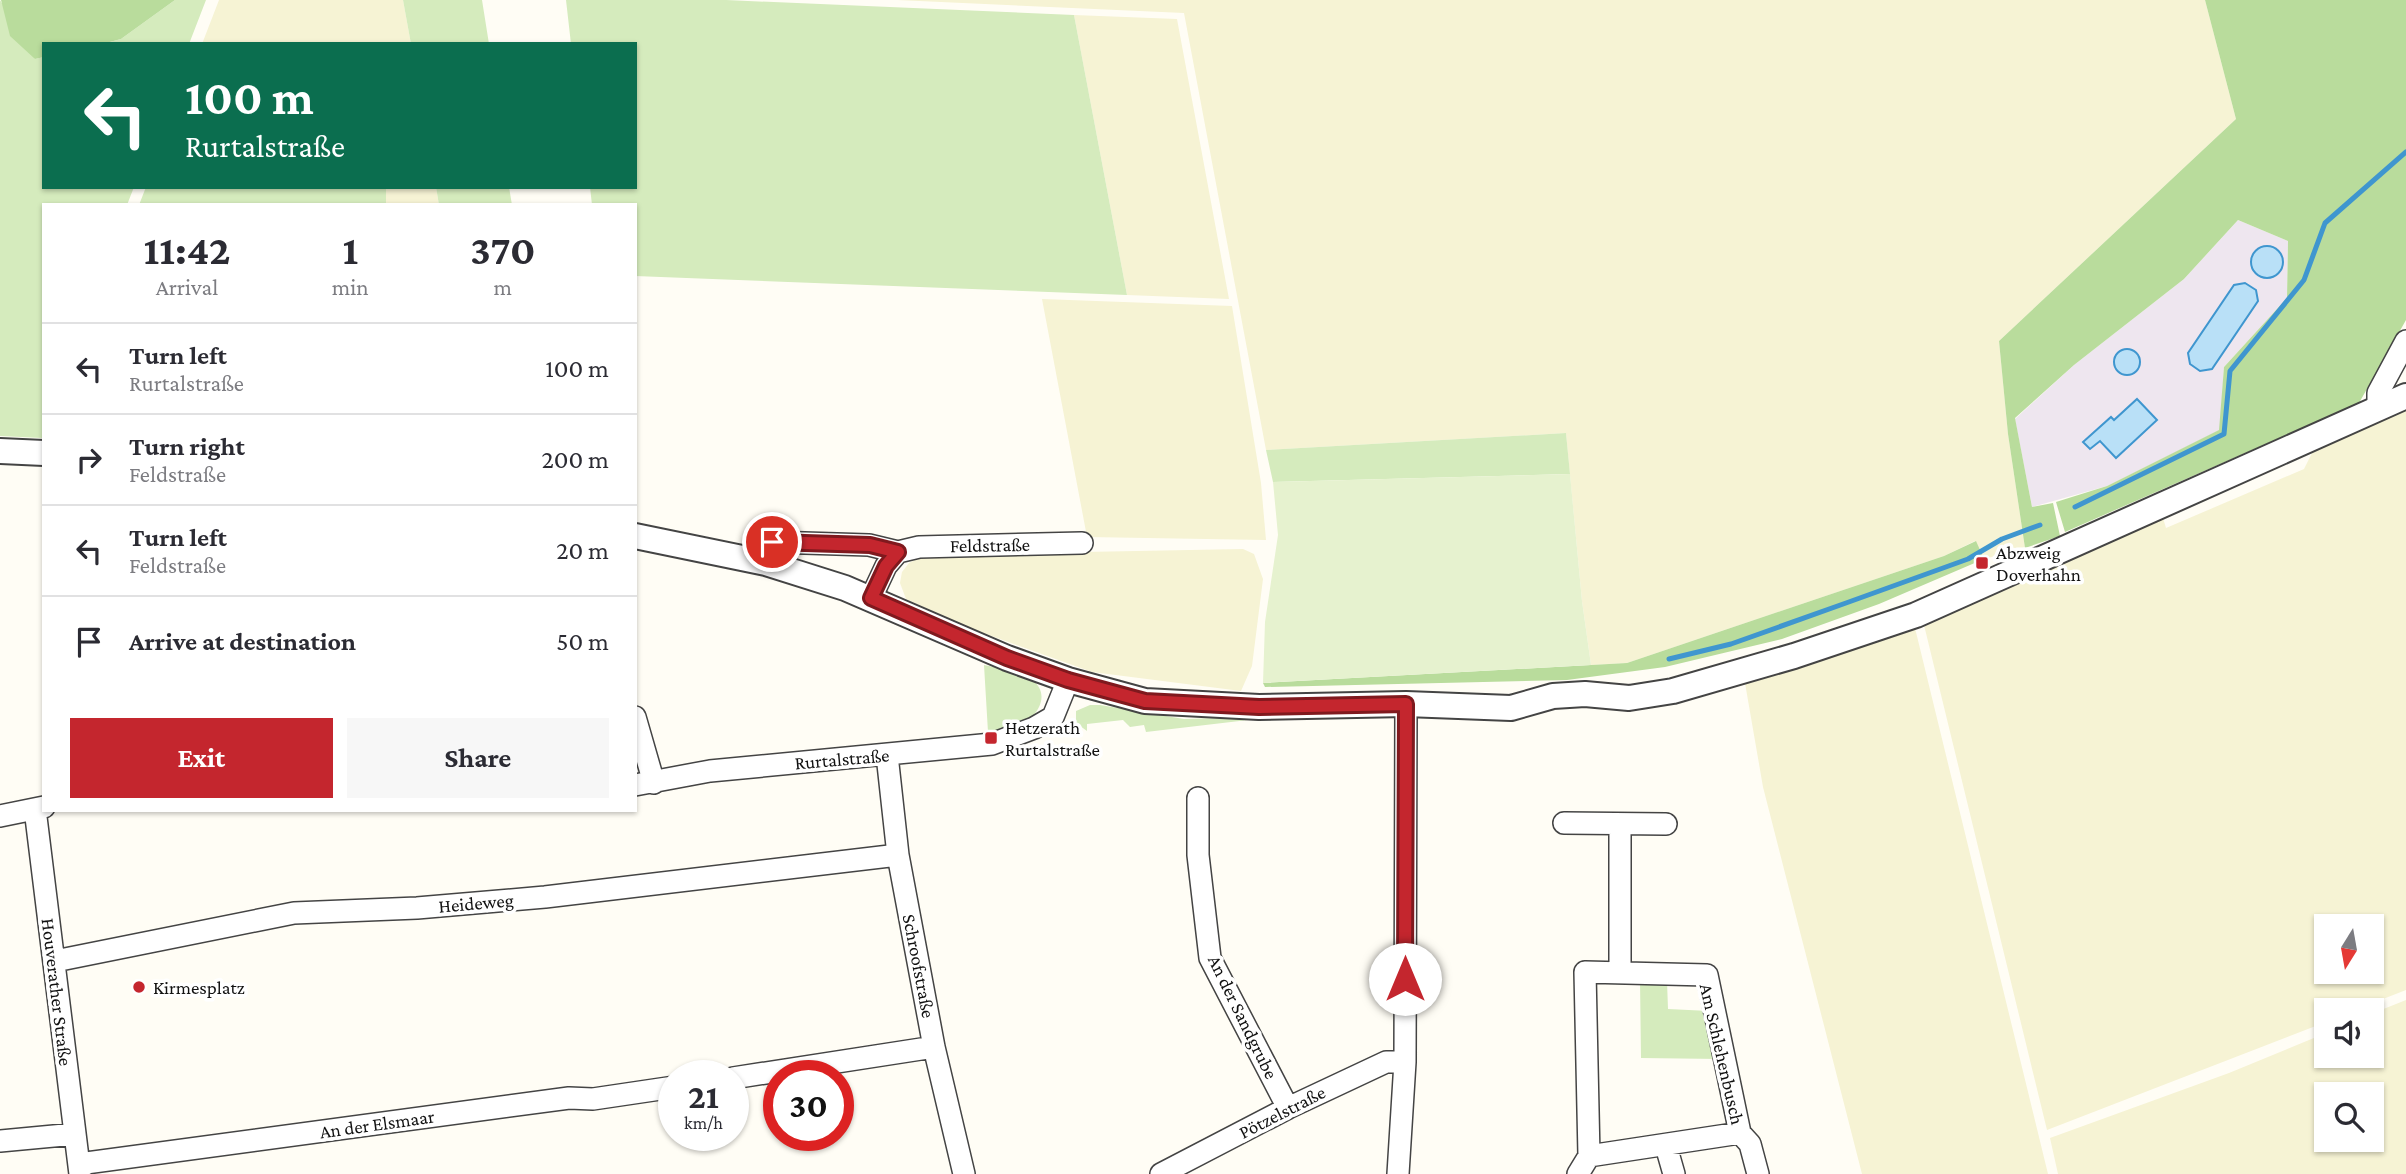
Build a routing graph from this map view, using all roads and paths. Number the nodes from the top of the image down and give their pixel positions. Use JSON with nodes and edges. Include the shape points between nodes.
{"nodes":[{"id":1,"x":2406,"y":341,"type":"edge"},
{"id":2,"x":2406,"y":396,"type":"edge"},
{"id":3,"x":2378,"y":408,"type":"junction"},
{"id":4,"x":0,"y":451,"type":"edge"},
{"id":5,"x":42,"y":453,"type":"edge"},
{"id":6,"x":637,"y":536,"type":"edge"},
{"id":7,"x":772,"y":542,"type":"dead end"},
{"id":8,"x":1082,"y":543,"type":"dead end"},
{"id":9,"x":898,"y":552,"type":"junction"},
{"id":10,"x":871,"y":598,"type":"junction"},
{"id":11,"x":1068,"y":680,"type":"junction"},
{"id":12,"x":1406,"y":704,"type":"junction"},
{"id":13,"x":637,"y":730,"type":"edge"},
{"id":14,"x":887,"y":755,"type":"junction"},
{"id":15,"x":645,"y":784,"type":"edge"},
{"id":16,"x":1198,"y":798,"type":"dead end"},
{"id":17,"x":39,"y":808,"type":"edge"},
{"id":18,"x":0,"y":816,"type":"edge"},
{"id":19,"x":1564,"y":823,"type":"dead end"},
{"id":20,"x":1666,"y":824,"type":"dead end"},
{"id":21,"x":1620,"y":825,"type":"junction"},
{"id":22,"x":898,"y":855,"type":"junction"},
{"id":23,"x":55,"y":961,"type":"junction"},
{"id":24,"x":1619,"y":973,"type":"junction"},
{"id":25,"x":934,"y":1047,"type":"junction"},
{"id":26,"x":1405,"y":1062,"type":"junction"},
{"id":27,"x":749,"y":1076,"type":"edge"},
{"id":28,"x":658,"y":1089,"type":"edge"},
{"id":29,"x":1288,"y":1108,"type":"junction"},
{"id":30,"x":1740,"y":1133,"type":"junction"},
{"id":31,"x":75,"y":1134,"type":"junction"},
{"id":32,"x":0,"y":1141,"type":"edge"},
{"id":33,"x":1666,"y":1146,"type":"junction"},
{"id":34,"x":1584,"y":1165,"type":"edge"},
{"id":35,"x":80,"y":1169,"type":"edge"},
{"id":36,"x":964,"y":1174,"type":"edge"},
{"id":37,"x":1161,"y":1174,"type":"edge"},
{"id":38,"x":1398,"y":1174,"type":"edge"},
{"id":39,"x":1674,"y":1174,"type":"edge"},
{"id":40,"x":1758,"y":1174,"type":"edge"}],
"edges":[{"from":1,"to":3,"type":"street","via":[[2378,393]]},
{"from":2,"to":3,"type":"street"},
{"from":3,"to":12,"type":"street","via":[[1916,615],[1794,656],[1673,691],[1629,698],[1553,696],[1511,708]]},
{"from":4,"to":5,"type":"street"},
{"from":6,"to":10,"type":"street","via":[[766,563]]},
{"from":7,"to":9,"type":"street","name":"Feldstraße","via":[[870,545]]},
{"from":8,"to":9,"type":"street","name":"Feldstraße","via":[[919,547]]},
{"from":9,"to":10,"type":"street"},
{"from":10,"to":11,"type":"street"},
{"from":11,"to":12,"type":"street","via":[[1145,701],[1200,705]]},
{"from":11,"to":14,"type":"street","name":"Rurtalstraße","via":[[1053,717],[1007,740]]},
{"from":12,"to":26,"type":"street"},
{"from":13,"to":15,"type":"street","name":"Rurtalstraße"},
{"from":14,"to":15,"type":"street","name":"Rurtalstraße","via":[[710,771]]},
{"from":14,"to":22,"type":"street","name":"Schroofstraße"},
{"from":16,"to":29,"type":"street","name":"An der Sandgrube","via":[[1198,855],[1210,958]]},
{"from":17,"to":18,"type":"street"},
{"from":17,"to":23,"type":"street","name":"Houverather Straße","via":[[44,893]]},
{"from":19,"to":21,"type":"street"},
{"from":20,"to":21,"type":"street"},
{"from":21,"to":24,"type":"street"},
{"from":22,"to":23,"type":"street","name":"Heideweg","via":[[545,897],[294,913]]},
{"from":22,"to":25,"type":"street","name":"Schroofstraße"},
{"from":23,"to":31,"type":"street","name":"Houverather Straße"},
{"from":24,"to":30,"type":"street","name":"Am Schlehenbusch","via":[[1707,975]]},
{"from":24,"to":34,"type":"street","name":"Am Schlehenbusch","via":[[1585,972]]},
{"from":25,"to":27,"type":"street"},
{"from":25,"to":36,"type":"street","name":"Schroofstraße"},
{"from":26,"to":29,"type":"street","name":"Pötzelstraße","via":[[1386,1062]]},
{"from":26,"to":38,"type":"street"},
{"from":28,"to":35,"type":"street","name":"An der Elsmaar","via":[[556,1099]]},
{"from":29,"to":37,"type":"street","name":"Pötzelstraße"},
{"from":30,"to":33,"type":"street","name":"Am Schlehenbusch"},
{"from":30,"to":40,"type":"street","name":"Am Schlehenbusch","via":[[1750,1143]]},
{"from":31,"to":32,"type":"street"},
{"from":31,"to":35,"type":"street","name":"Houverather Straße"},
{"from":33,"to":34,"type":"street","name":"Am Schlehenbusch"},
{"from":33,"to":39,"type":"street"}]}
